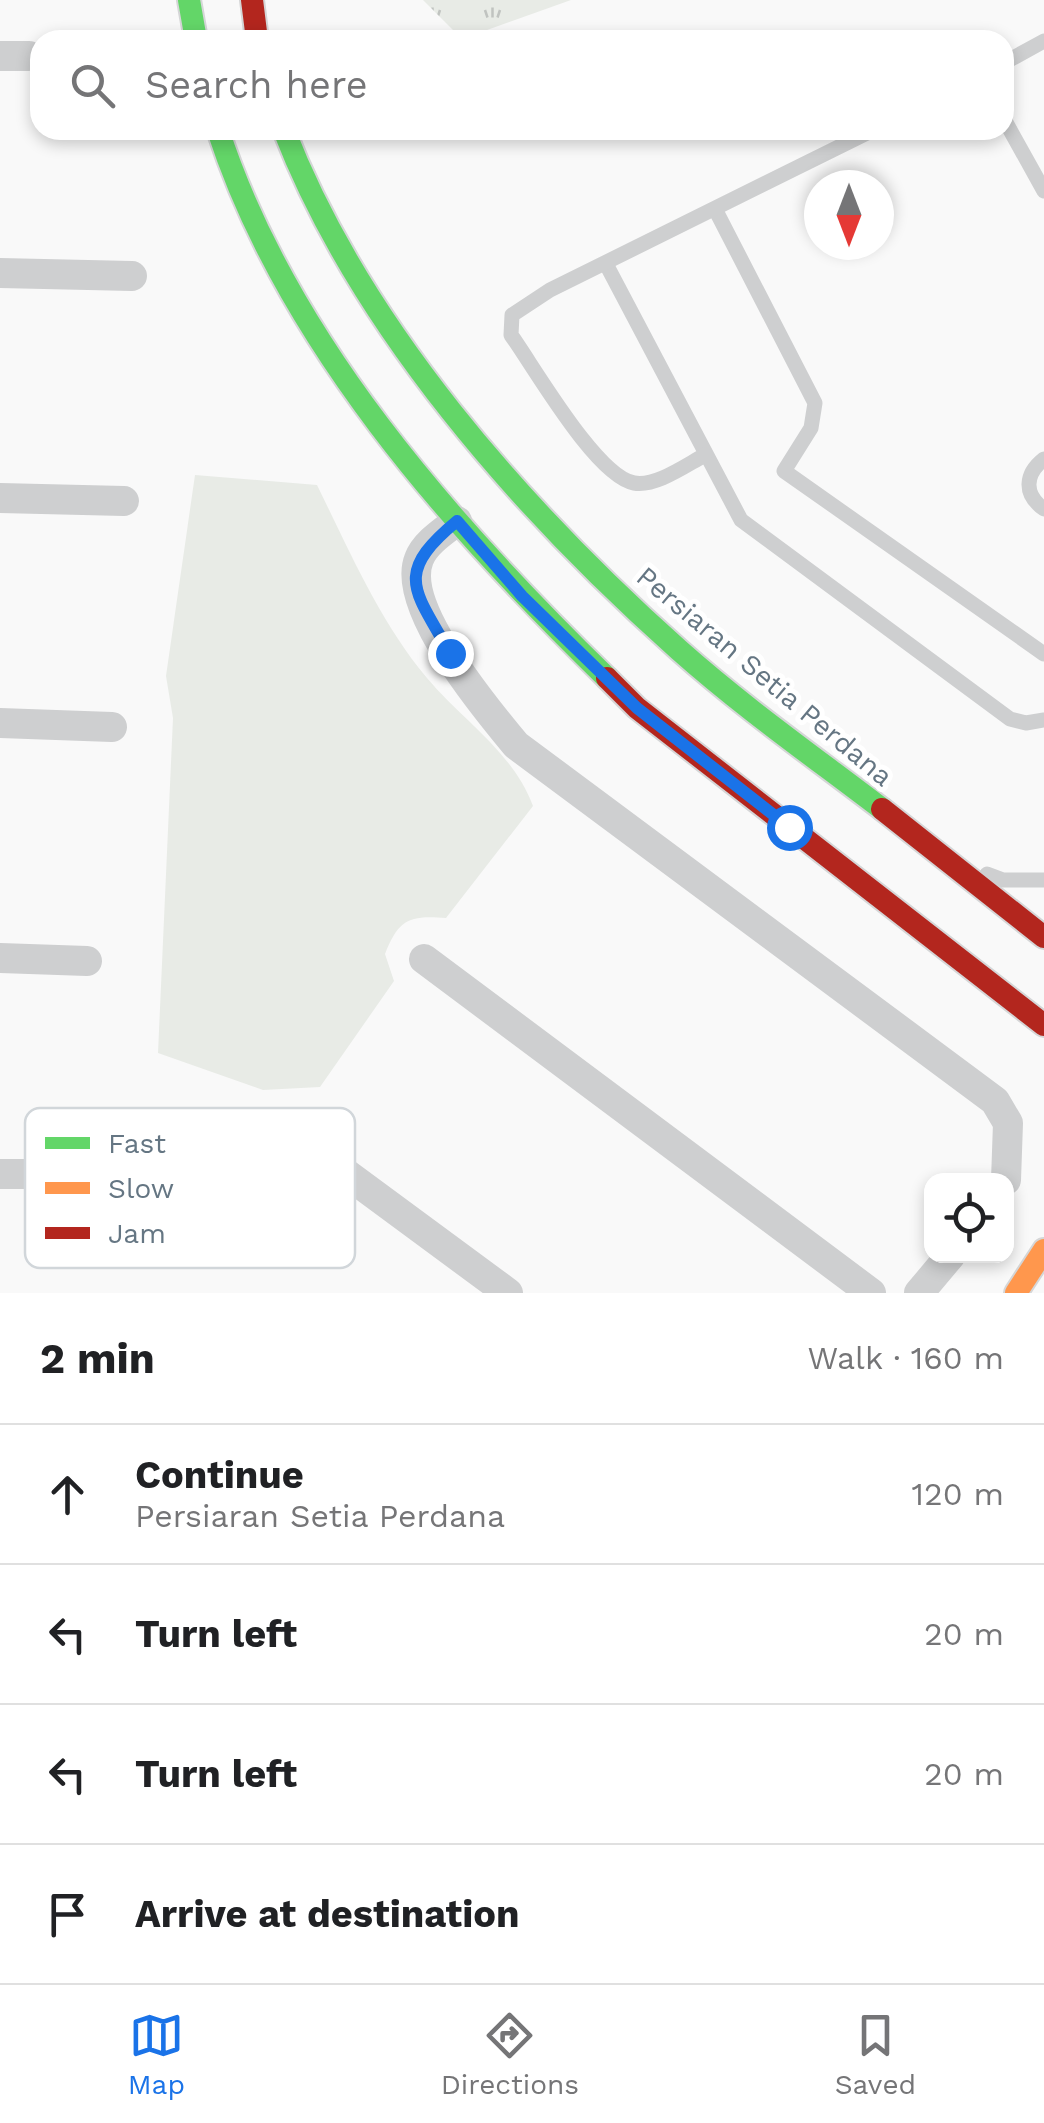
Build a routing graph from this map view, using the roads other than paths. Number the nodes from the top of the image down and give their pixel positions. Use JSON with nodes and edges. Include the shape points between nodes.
{"nodes":[{"id":1,"x":189,"y":0,"type":"edge"},
{"id":2,"x":251,"y":4,"type":"edge"},
{"id":3,"x":194,"y":30,"type":"edge"},
{"id":4,"x":255,"y":30,"type":"edge"},
{"id":5,"x":1044,"y":42,"type":"edge"},
{"id":6,"x":1014,"y":58,"type":"edge"},
{"id":7,"x":1014,"y":137,"type":"edge"},
{"id":8,"x":221,"y":140,"type":"edge"},
{"id":9,"x":288,"y":140,"type":"edge"},
{"id":10,"x":853,"y":140,"type":"edge"},
{"id":11,"x":1044,"y":190,"type":"edge"},
{"id":12,"x":715,"y":209,"type":"junction"},
{"id":13,"x":606,"y":264,"type":"junction"},
{"id":14,"x":0,"y":273,"type":"edge"},
{"id":15,"x":132,"y":276,"type":"dead end"},
{"id":16,"x":706,"y":455,"type":"junction"},
{"id":17,"x":1044,"y":459,"type":"edge"},
{"id":18,"x":0,"y":498,"type":"edge"},
{"id":19,"x":124,"y":500,"type":"dead end"},
{"id":20,"x":1044,"y":509,"type":"edge"},
{"id":21,"x":457,"y":521,"type":"junction"},
{"id":22,"x":1044,"y":654,"type":"edge"},
{"id":23,"x":1044,"y":720,"type":"edge"},
{"id":24,"x":0,"y":723,"type":"edge"},
{"id":25,"x":112,"y":727,"type":"dead end"},
{"id":26,"x":940,"y":858,"type":"junction"},
{"id":27,"x":1044,"y":880,"type":"edge"},
{"id":28,"x":1044,"y":937,"type":"edge"},
{"id":29,"x":0,"y":958,"type":"edge"},
{"id":30,"x":424,"y":959,"type":"dead end"},
{"id":31,"x":87,"y":961,"type":"dead end"},
{"id":32,"x":1044,"y":964,"type":"edge"},
{"id":33,"x":978,"y":977,"type":"junction"},
{"id":34,"x":1044,"y":1025,"type":"edge"},
{"id":35,"x":1044,"y":1035,"type":"edge"},
{"id":36,"x":1006,"y":1173,"type":"edge"},
{"id":37,"x":355,"y":1180,"type":"edge"},
{"id":38,"x":1044,"y":1251,"type":"edge"},
{"id":39,"x":944,"y":1263,"type":"edge"},
{"id":40,"x":508,"y":1293,"type":"edge"},
{"id":41,"x":871,"y":1293,"type":"edge"},
{"id":42,"x":919,"y":1293,"type":"edge"},
{"id":43,"x":1016,"y":1293,"type":"edge"}],
"edges":[{"from":1,"to":3,"type":"main road"},
{"from":2,"to":4,"type":"main road"},
{"from":5,"to":6,"type":"lane"},
{"from":7,"to":11,"type":"lane"},
{"from":8,"to":21,"type":"main road","via":[[236,186],[285,283],[355,394]]},
{"from":9,"to":26,"type":"main road","name":"Persiaran Setia Perdana","via":[[358,280],[448,406],[570,548],[681,652]]},
{"from":10,"to":12,"type":"lane"},
{"from":12,"to":13,"type":"lane"},
{"from":12,"to":22,"type":"lane","via":[[815,402],[811,428],[784,470]]},
{"from":13,"to":16,"type":"lane"},
{"from":13,"to":16,"type":"lane","via":[[512,314],[511,335],[619,478],[650,482]]},
{"from":14,"to":15,"type":"street"},
{"from":16,"to":23,"type":"lane","via":[[733,511],[753,531],[1010,720]]},
{"from":17,"to":20,"type":"lane","via":[[1030,470],[1028,488]]},
{"from":18,"to":19,"type":"street"},
{"from":21,"to":33,"type":"main road","via":[[522,596],[637,708]]},
{"from":21,"to":36,"type":"street","via":[[419,557],[414,579],[462,675],[516,745],[995,1101],[1008,1122]]},
{"from":24,"to":25,"type":"street"},
{"from":26,"to":27,"type":"lane","via":[[1003,880]]},
{"from":26,"to":28,"type":"main road","name":"Persiaran Setia Perdana"},
{"from":26,"to":32,"type":"main road","via":[[996,927]]},
{"from":29,"to":31,"type":"street"},
{"from":30,"to":41,"type":"street"},
{"from":33,"to":34,"type":"main road"},
{"from":33,"to":35,"type":"main road"},
{"from":37,"to":40,"type":"street"},
{"from":38,"to":43,"type":"main road"},
{"from":39,"to":42,"type":"street"}]}
